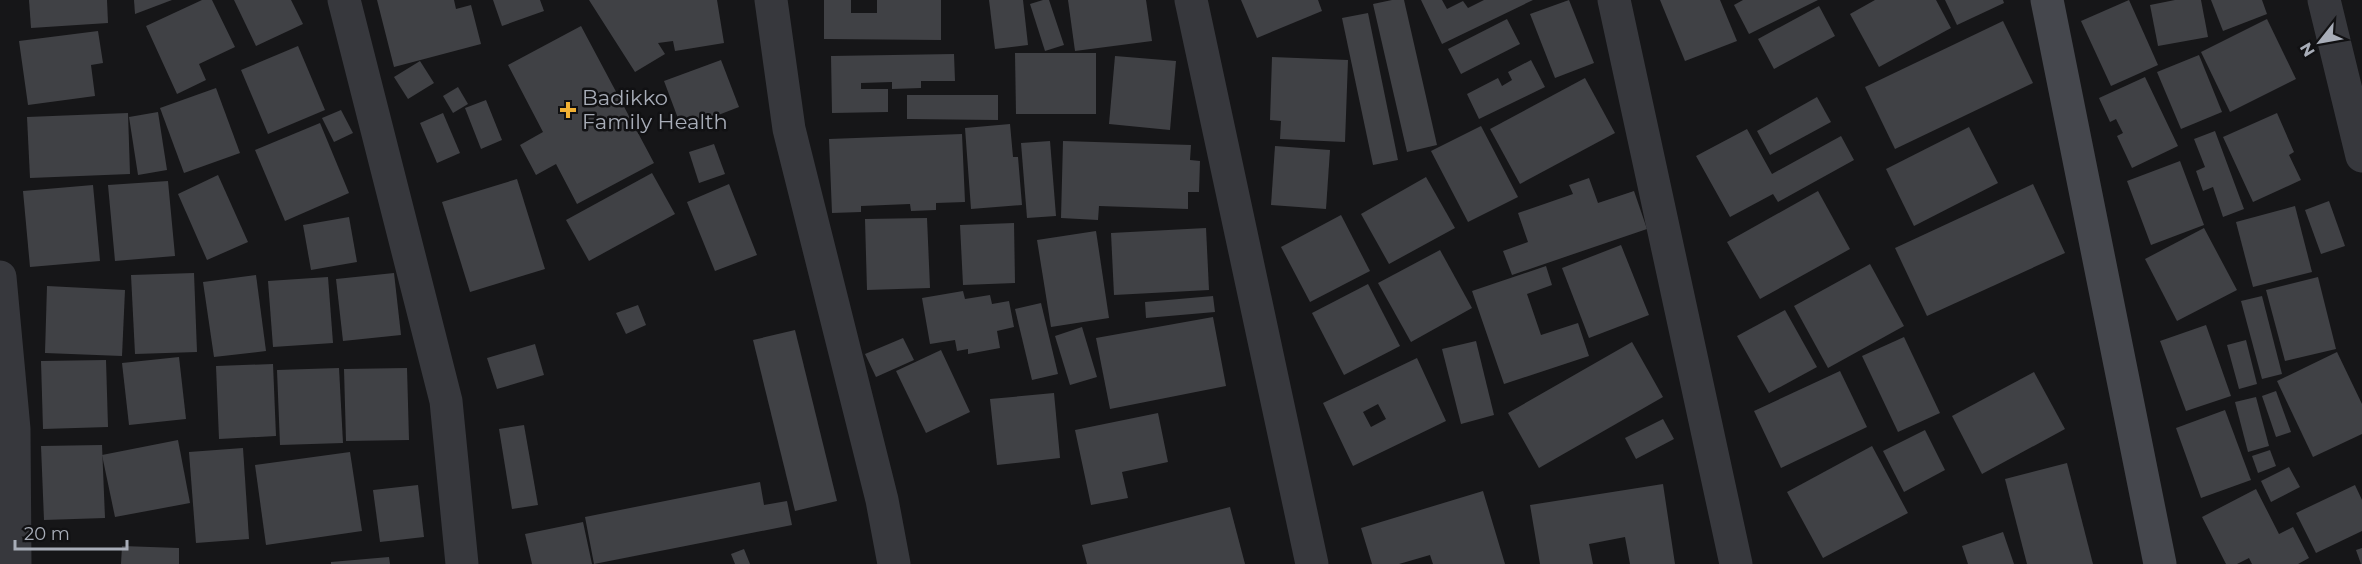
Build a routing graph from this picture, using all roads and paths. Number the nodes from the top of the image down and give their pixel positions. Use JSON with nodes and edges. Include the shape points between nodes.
{"nodes":[{"id":1,"x":344,"y":0,"type":"edge"},
{"id":2,"x":771,"y":0,"type":"edge"},
{"id":3,"x":1191,"y":0,"type":"edge"},
{"id":4,"x":1614,"y":0,"type":"edge"},
{"id":5,"x":2047,"y":0,"type":"edge"},
{"id":6,"x":2324,"y":0,"type":"edge"},
{"id":7,"x":2362,"y":156,"type":"edge"},
{"id":8,"x":0,"y":277,"type":"edge"},
{"id":9,"x":15,"y":564,"type":"edge"},
{"id":10,"x":462,"y":564,"type":"edge"},
{"id":11,"x":894,"y":564,"type":"edge"},
{"id":12,"x":1312,"y":564,"type":"edge"},
{"id":13,"x":1736,"y":564,"type":"edge"},
{"id":14,"x":2160,"y":564,"type":"edge"}],
"edges":[{"from":1,"to":10,"type":"street","via":[[446,401]]},
{"from":2,"to":11,"type":"street","via":[[789,129],[882,500]]},
{"from":3,"to":12,"type":"street"},
{"from":4,"to":13,"type":"street"},
{"from":5,"to":14,"type":"street"},
{"from":6,"to":7,"type":"street"},
{"from":8,"to":9,"type":"street","via":[[14,429]]}]}
